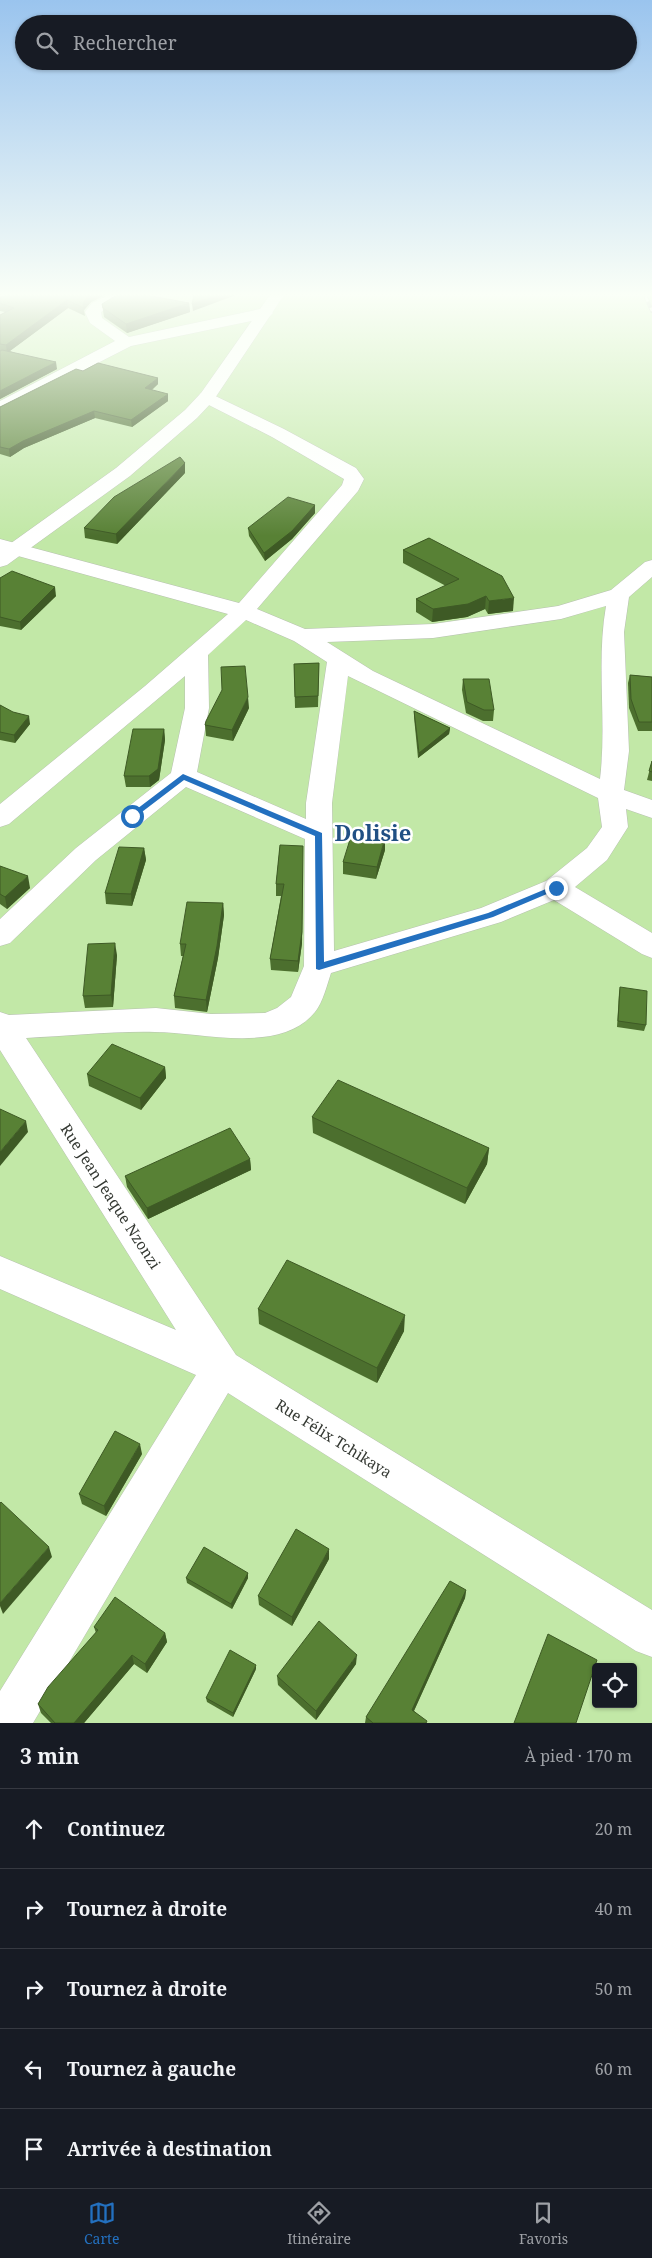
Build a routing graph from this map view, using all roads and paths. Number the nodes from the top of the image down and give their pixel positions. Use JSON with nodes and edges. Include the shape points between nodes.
{"nodes":[{"id":1,"x":62,"y":375,"type":"edge"},
{"id":2,"x":222,"y":375,"type":"edge"},
{"id":3,"x":207,"y":397,"type":"junction"},
{"id":4,"x":0,"y":408,"type":"edge"},
{"id":5,"x":5,"y":552,"type":"edge"},
{"id":6,"x":652,"y":566,"type":"edge"},
{"id":7,"x":619,"y":595,"type":"junction"},
{"id":8,"x":242,"y":611,"type":"junction"},
{"id":9,"x":561,"y":612,"type":"junction"},
{"id":10,"x":613,"y":632,"type":"junction"},
{"id":11,"x":302,"y":636,"type":"junction"},
{"id":12,"x":197,"y":653,"type":"junction"},
{"id":13,"x":339,"y":660,"type":"junction"},
{"id":14,"x":183,"y":776,"type":"junction"},
{"id":15,"x":611,"y":794,"type":"junction"},
{"id":16,"x":652,"y":810,"type":"edge"},
{"id":17,"x":0,"y":818,"type":"edge"},
{"id":18,"x":319,"y":835,"type":"junction"},
{"id":19,"x":556,"y":888,"type":"junction"},
{"id":20,"x":0,"y":936,"type":"edge"},
{"id":21,"x":652,"y":947,"type":"edge"},
{"id":22,"x":319,"y":966,"type":"junction"},
{"id":23,"x":2,"y":1026,"type":"edge"},
{"id":24,"x":0,"y":1272,"type":"edge"},
{"id":25,"x":222,"y":1368,"type":"junction"},
{"id":26,"x":652,"y":1635,"type":"edge"},
{"id":27,"x":7,"y":1723,"type":"edge"}],
"edges":[{"from":1,"to":4,"type":"street"},
{"from":2,"to":3,"type":"street"},
{"from":3,"to":5,"type":"street","via":[[123,472]]},
{"from":3,"to":8,"type":"street","via":[[340,466],[354,479],[351,487],[292,559]]},
{"from":5,"to":8,"type":"street"},
{"from":6,"to":7,"type":"street"},
{"from":7,"to":9,"type":"street"},
{"from":7,"to":10,"type":"street"},
{"from":8,"to":11,"type":"street"},
{"from":8,"to":12,"type":"street"},
{"from":9,"to":10,"type":"street"},
{"from":9,"to":11,"type":"street","via":[[433,631]]},
{"from":10,"to":15,"type":"street","via":[[616,751]]},
{"from":11,"to":13,"type":"street"},
{"from":12,"to":14,"type":"street","via":[[197,708]]},
{"from":12,"to":17,"type":"street"},
{"from":13,"to":15,"type":"street","via":[[365,676]]},
{"from":13,"to":18,"type":"street","via":[[320,803]]},
{"from":14,"to":18,"type":"street"},
{"from":14,"to":20,"type":"street","via":[[86,854]]},
{"from":15,"to":16,"type":"street"},
{"from":15,"to":19,"type":"street","via":[[615,827],[597,854]]},
{"from":18,"to":22,"type":"street"},
{"from":19,"to":21,"type":"street"},
{"from":19,"to":22,"type":"street","via":[[490,915]]},
{"from":22,"to":23,"type":"street","via":[[304,1004],[268,1025],[211,1026],[156,1020]]},
{"from":23,"to":25,"type":"street","name":"Rue Jean Jeaque Nzonzi"},
{"from":24,"to":25,"type":"street","name":"Rue Félix Tchikaya"},
{"from":25,"to":26,"type":"street","name":"Rue Félix Tchikaya"},
{"from":25,"to":27,"type":"street"}]}
